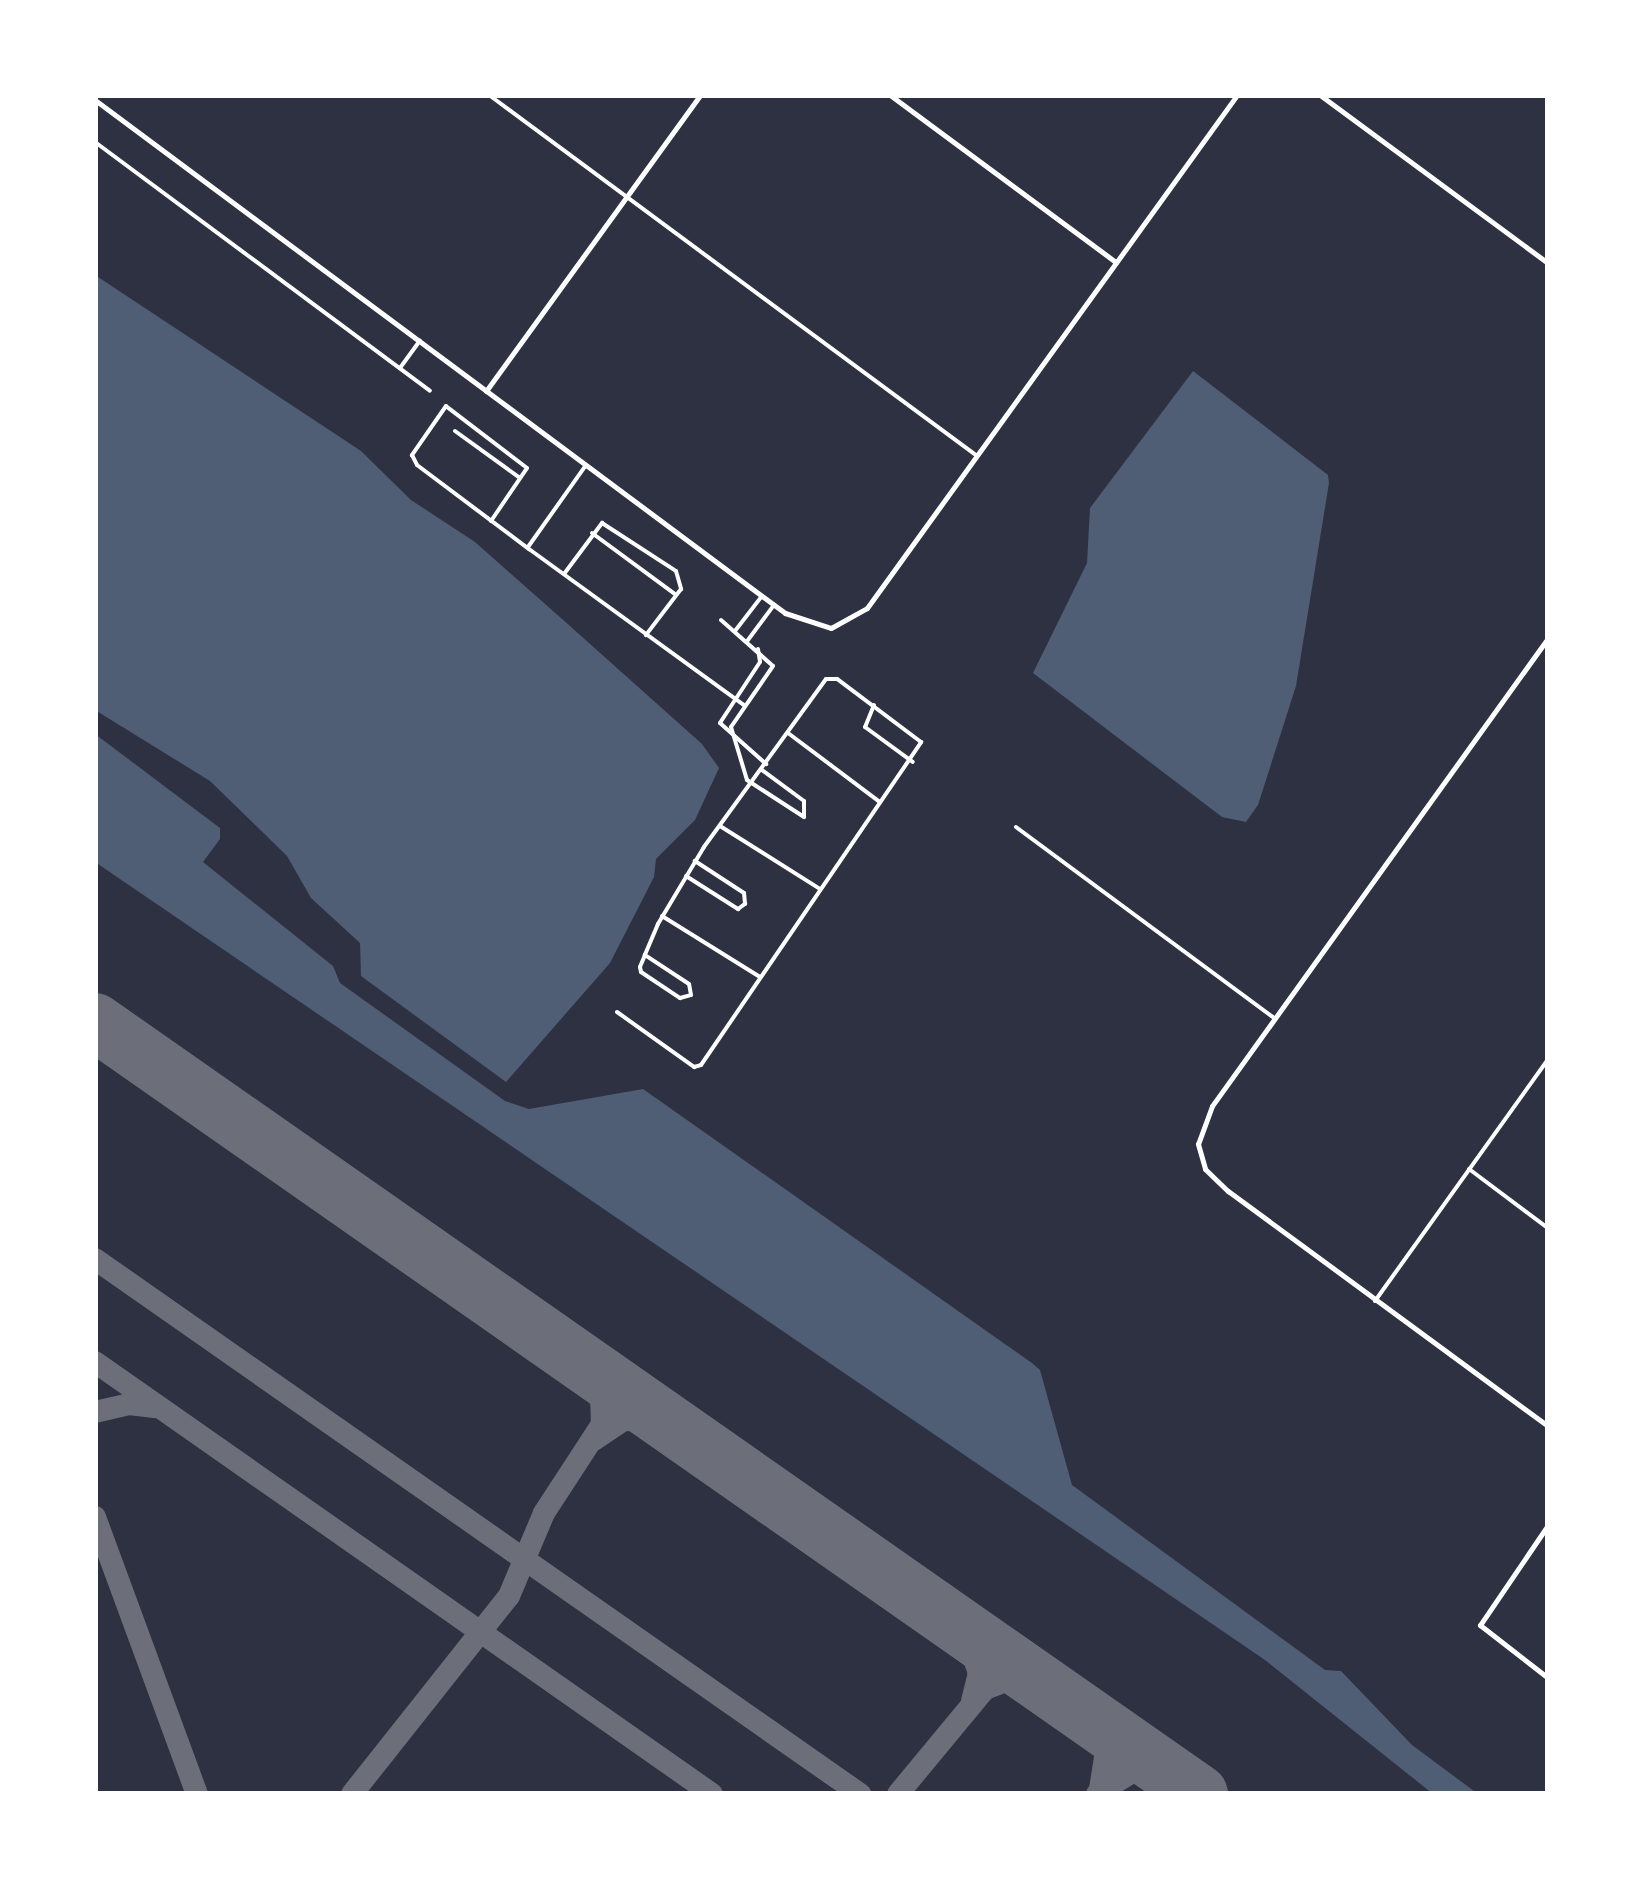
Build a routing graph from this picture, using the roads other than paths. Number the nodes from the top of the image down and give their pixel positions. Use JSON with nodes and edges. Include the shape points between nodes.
{"nodes":[{"id":1,"x":488,"y":95,"type":"edge"},
{"id":2,"x":700,"y":95,"type":"edge"},
{"id":3,"x":890,"y":95,"type":"edge"},
{"id":4,"x":1237,"y":95,"type":"edge"},
{"id":5,"x":1320,"y":95,"type":"edge"},
{"id":6,"x":95,"y":100,"type":"edge"},
{"id":7,"x":95,"y":142,"type":"edge"},
{"id":8,"x":626,"y":196,"type":"junction"},
{"id":9,"x":1116,"y":262,"type":"junction"},
{"id":10,"x":1548,"y":263,"type":"edge"},
{"id":11,"x":420,"y":340,"type":"junction"},
{"id":12,"x":400,"y":368,"type":"junction"},
{"id":13,"x":430,"y":391,"type":"dead end"},
{"id":14,"x":486,"y":391,"type":"junction"},
{"id":15,"x":454,"y":431,"type":"dead end"},
{"id":16,"x":976,"y":456,"type":"junction"},
{"id":17,"x":586,"y":465,"type":"junction"},
{"id":18,"x":520,"y":478,"type":"junction"},
{"id":19,"x":490,"y":521,"type":"junction"},
{"id":20,"x":592,"y":533,"type":"junction"},
{"id":21,"x":527,"y":548,"type":"junction"},
{"id":22,"x":563,"y":574,"type":"junction"},
{"id":23,"x":676,"y":595,"type":"junction"},
{"id":24,"x":762,"y":596,"type":"junction"},
{"id":25,"x":774,"y":605,"type":"junction"},
{"id":26,"x":721,"y":620,"type":"dead end"},
{"id":27,"x":735,"y":631,"type":"junction"},
{"id":28,"x":646,"y":635,"type":"junction"},
{"id":29,"x":1548,"y":638,"type":"edge"},
{"id":30,"x":748,"y":640,"type":"junction"},
{"id":31,"x":758,"y":649,"type":"junction"},
{"id":32,"x":734,"y":699,"type":"junction"},
{"id":33,"x":744,"y":706,"type":"junction"},
{"id":34,"x":874,"y":706,"type":"junction"},
{"id":35,"x":788,"y":733,"type":"junction"},
{"id":36,"x":740,"y":745,"type":"junction"},
{"id":37,"x":913,"y":762,"type":"junction"},
{"id":38,"x":766,"y":764,"type":"junction"},
{"id":39,"x":762,"y":770,"type":"junction"},
{"id":40,"x":751,"y":784,"type":"junction"},
{"id":41,"x":881,"y":804,"type":"junction"},
{"id":42,"x":720,"y":826,"type":"junction"},
{"id":43,"x":1016,"y":827,"type":"dead end"},
{"id":44,"x":695,"y":861,"type":"junction"},
{"id":45,"x":686,"y":876,"type":"junction"},
{"id":46,"x":820,"y":889,"type":"junction"},
{"id":47,"x":662,"y":916,"type":"junction"},
{"id":48,"x":646,"y":954,"type":"junction"},
{"id":49,"x":761,"y":978,"type":"junction"},
{"id":50,"x":617,"y":1012,"type":"dead end"},
{"id":51,"x":1274,"y":1018,"type":"junction"},
{"id":52,"x":1548,"y":1059,"type":"edge"},
{"id":53,"x":1469,"y":1169,"type":"junction"},
{"id":54,"x":1548,"y":1228,"type":"edge"},
{"id":55,"x":1375,"y":1301,"type":"junction"},
{"id":56,"x":1548,"y":1426,"type":"edge"},
{"id":57,"x":1548,"y":1525,"type":"edge"},
{"id":58,"x":1548,"y":1678,"type":"edge"}],
"edges":[{"from":1,"to":8,"type":"street"},
{"from":2,"to":8,"type":"street"},
{"from":3,"to":9,"type":"street"},
{"from":4,"to":9,"type":"street"},
{"from":5,"to":10,"type":"street"},
{"from":6,"to":11,"type":"street"},
{"from":7,"to":12,"type":"street"},
{"from":8,"to":14,"type":"street"},
{"from":8,"to":16,"type":"street"},
{"from":9,"to":16,"type":"street"},
{"from":11,"to":12,"type":"street"},
{"from":11,"to":14,"type":"street"},
{"from":12,"to":13,"type":"street"},
{"from":14,"to":17,"type":"street"},
{"from":15,"to":18,"type":"street"},
{"from":16,"to":25,"type":"street","via":[[868,608],[830,628],[802,624]]},
{"from":17,"to":21,"type":"street"},
{"from":17,"to":24,"type":"street"},
{"from":18,"to":19,"type":"street"},
{"from":18,"to":19,"type":"street","via":[[527,468],[523,460],[446,406],[412,459]]},
{"from":19,"to":21,"type":"street"},
{"from":20,"to":22,"type":"street"},
{"from":20,"to":23,"type":"street"},
{"from":20,"to":23,"type":"street","via":[[606,523],[676,571]]},
{"from":21,"to":22,"type":"street"},
{"from":22,"to":28,"type":"street"},
{"from":23,"to":28,"type":"street"},
{"from":24,"to":25,"type":"street"},
{"from":24,"to":27,"type":"street"},
{"from":25,"to":30,"type":"street"},
{"from":26,"to":27,"type":"street"},
{"from":27,"to":30,"type":"street"},
{"from":28,"to":32,"type":"street"},
{"from":29,"to":51,"type":"street"},
{"from":30,"to":31,"type":"street"},
{"from":31,"to":32,"type":"street","via":[[760,662]]},
{"from":31,"to":33,"type":"street","via":[[772,669]]},
{"from":32,"to":33,"type":"street"},
{"from":32,"to":36,"type":"street","via":[[720,723]]},
{"from":33,"to":36,"type":"street","via":[[731,727]]},
{"from":34,"to":35,"type":"street","via":[[826,679]]},
{"from":34,"to":37,"type":"street","via":[[922,742]]},
{"from":34,"to":37,"type":"street","via":[[865,727]]},
{"from":35,"to":38,"type":"street"},
{"from":35,"to":41,"type":"street"},
{"from":36,"to":38,"type":"street"},
{"from":36,"to":40,"type":"street"},
{"from":37,"to":41,"type":"street"},
{"from":38,"to":39,"type":"street"},
{"from":39,"to":40,"type":"street"},
{"from":39,"to":40,"type":"street","via":[[804,802],[804,817]]},
{"from":40,"to":42,"type":"street"},
{"from":41,"to":46,"type":"street"},
{"from":42,"to":44,"type":"street"},
{"from":42,"to":46,"type":"street"},
{"from":43,"to":51,"type":"street"},
{"from":44,"to":45,"type":"street"},
{"from":44,"to":45,"type":"street","via":[[744,892],[745,904],[738,909]]},
{"from":45,"to":47,"type":"street"},
{"from":46,"to":49,"type":"street"},
{"from":47,"to":48,"type":"street"},
{"from":47,"to":49,"type":"street"},
{"from":48,"to":48,"type":"street","via":[[641,972],[680,998],[690,996],[689,984]]},
{"from":49,"to":50,"type":"street","via":[[701,1065]]},
{"from":51,"to":55,"type":"street","via":[[1200,1127],[1199,1156],[1213,1180]]},
{"from":52,"to":53,"type":"street"},
{"from":53,"to":54,"type":"street"},
{"from":53,"to":55,"type":"street"},
{"from":55,"to":56,"type":"street"},
{"from":57,"to":58,"type":"street","via":[[1480,1625]]}]}
